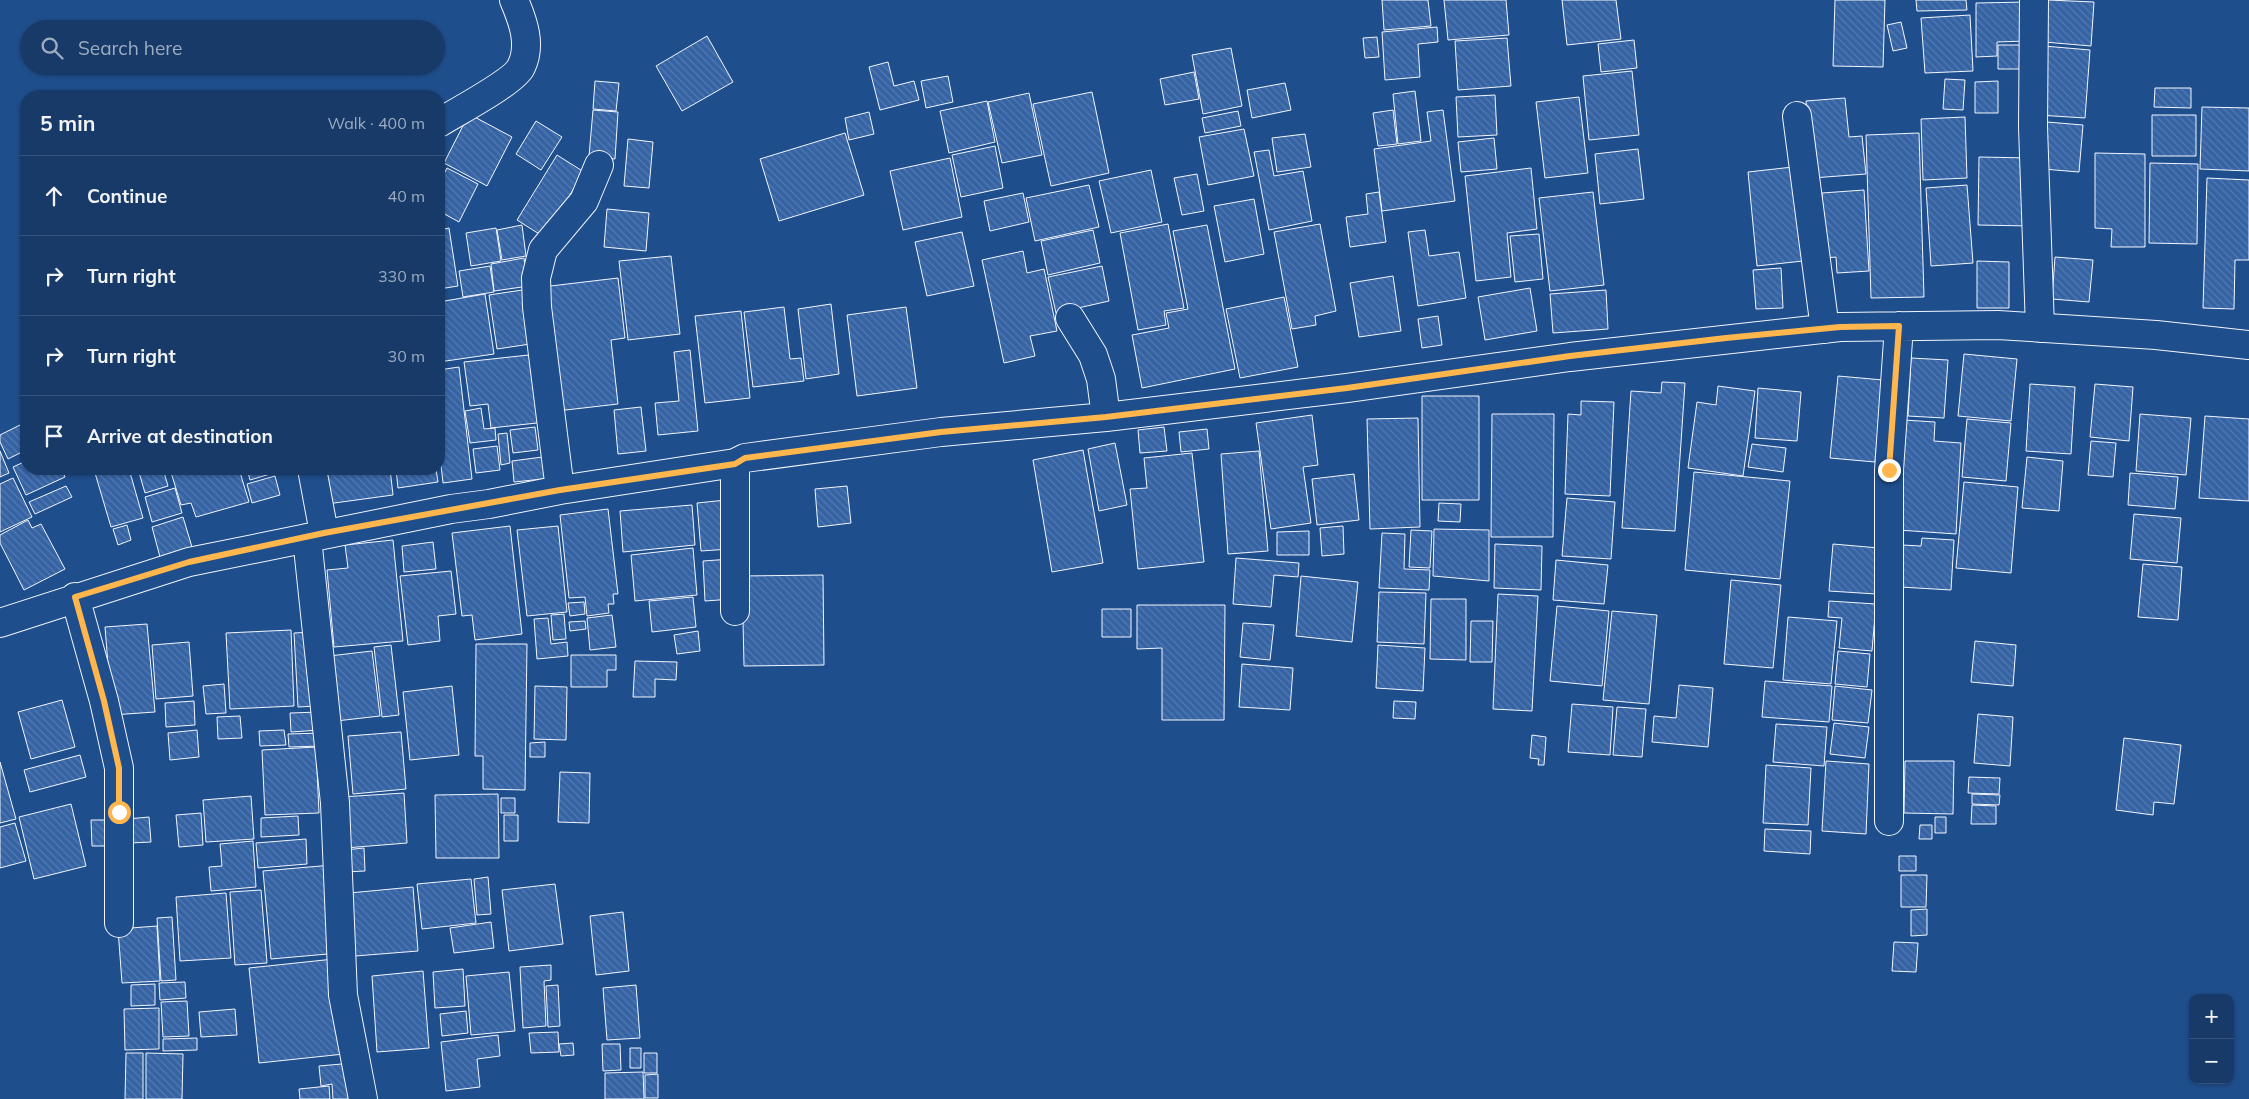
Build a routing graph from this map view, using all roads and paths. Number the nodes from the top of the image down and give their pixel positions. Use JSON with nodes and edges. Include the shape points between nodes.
{"nodes":[{"id":1,"x":514,"y":0,"type":"edge"},
{"id":2,"x":2034,"y":0,"type":"edge"},
{"id":3,"x":1797,"y":116,"type":"dead end"},
{"id":4,"x":445,"y":119,"type":"edge"},
{"id":5,"x":599,"y":165,"type":"dead end"},
{"id":6,"x":1070,"y":318,"type":"dead end"},
{"id":7,"x":1899,"y":326,"type":"junction"},
{"id":8,"x":2040,"y":328,"type":"junction"},
{"id":9,"x":1825,"y":329,"type":"junction"},
{"id":10,"x":2249,"y":345,"type":"edge"},
{"id":11,"x":1106,"y":417,"type":"junction"},
{"id":12,"x":735,"y":464,"type":"junction"},
{"id":13,"x":312,"y":475,"type":"edge"},
{"id":14,"x":560,"y":490,"type":"junction"},
{"id":15,"x":316,"y":536,"type":"junction"},
{"id":16,"x":75,"y":597,"type":"junction"},
{"id":17,"x":735,"y":611,"type":"dead end"},
{"id":18,"x":0,"y":623,"type":"edge"},
{"id":19,"x":1890,"y":821,"type":"dead end"},
{"id":20,"x":120,"y":923,"type":"dead end"},
{"id":21,"x":363,"y":1099,"type":"edge"}],
"edges":[{"from":1,"to":4,"type":"street","via":[[526,37],[521,68],[509,80]]},
{"from":2,"to":8,"type":"street"},
{"from":3,"to":9,"type":"street"},
{"from":5,"to":14,"type":"street","via":[[584,202],[543,250],[536,278]]},
{"from":6,"to":11,"type":"street","via":[[1093,355],[1101,380]]},
{"from":7,"to":8,"type":"street"},
{"from":7,"to":9,"type":"street"},
{"from":7,"to":19,"type":"street","via":[[1889,470]]},
{"from":8,"to":10,"type":"street"},
{"from":9,"to":11,"type":"street","via":[[1570,356],[1347,388]]},
{"from":11,"to":12,"type":"street","via":[[941,432],[745,458]]},
{"from":12,"to":14,"type":"street"},
{"from":12,"to":17,"type":"street"},
{"from":13,"to":15,"type":"street"},
{"from":14,"to":15,"type":"street","via":[[489,515],[451,509]]},
{"from":15,"to":16,"type":"street","via":[[189,562]]},
{"from":15,"to":21,"type":"street","via":[[335,803],[343,995]]},
{"from":16,"to":18,"type":"street"},
{"from":16,"to":20,"type":"street","via":[[119,768]]}]}
